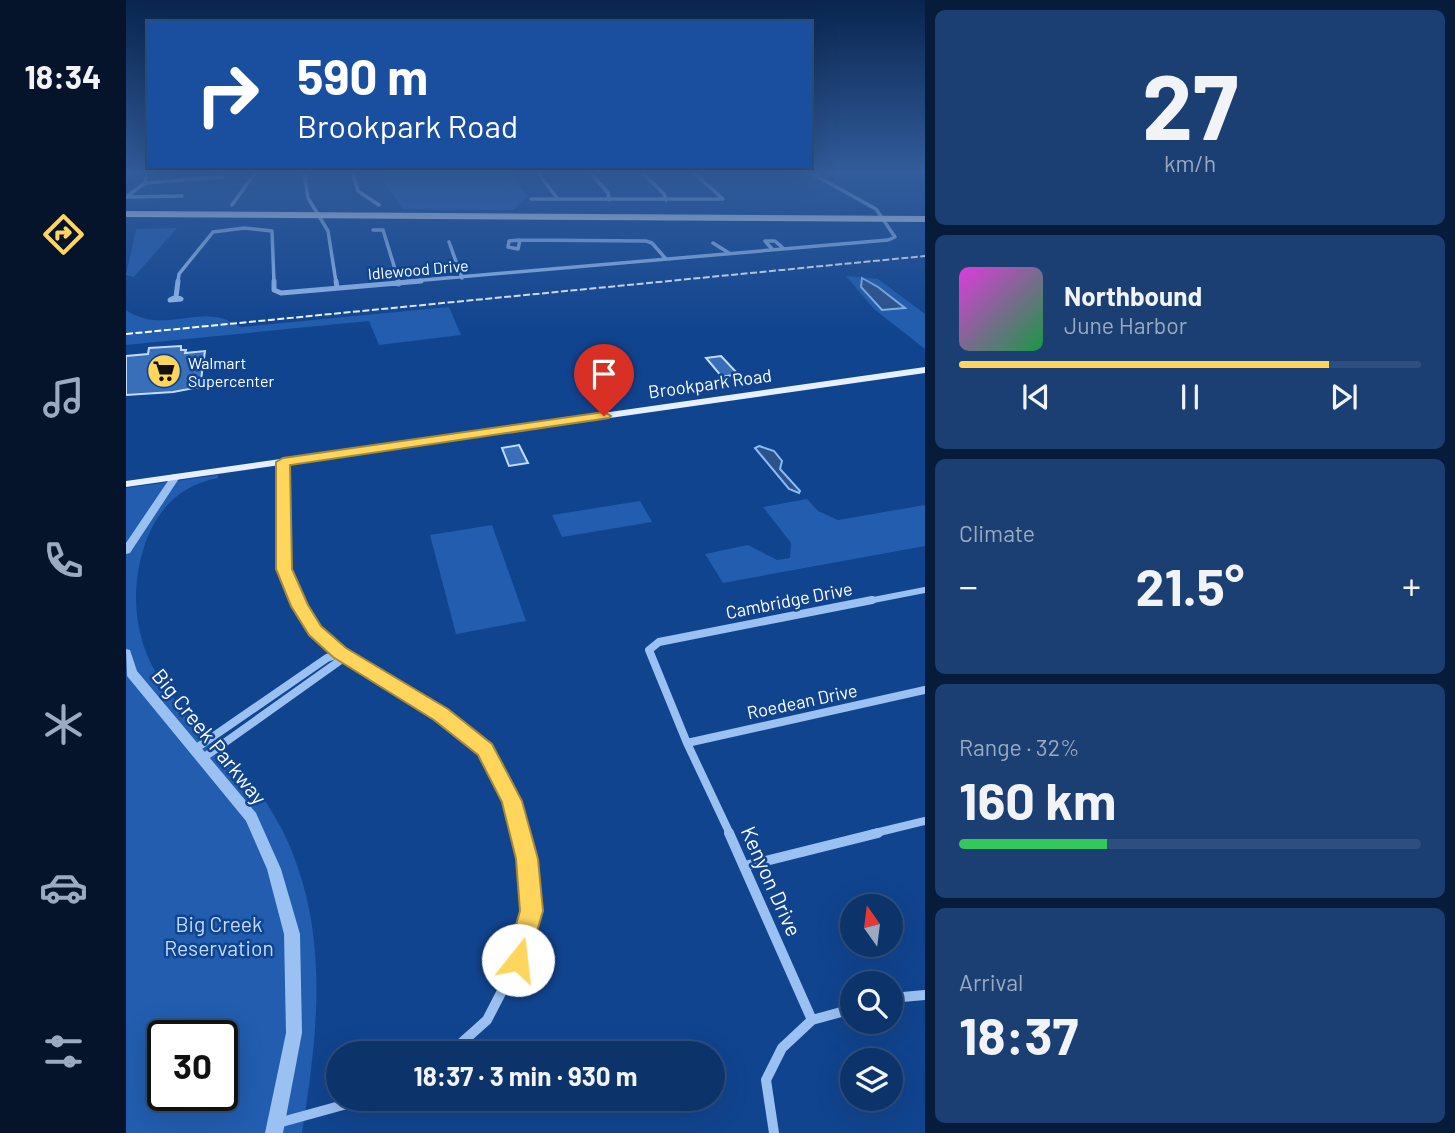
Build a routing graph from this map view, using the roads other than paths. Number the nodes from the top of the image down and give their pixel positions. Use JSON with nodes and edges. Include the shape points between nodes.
{"nodes":[{"id":1,"x":326,"y":226,"type":"edge"},
{"id":2,"x":888,"y":226,"type":"edge"},
{"id":3,"x":373,"y":230,"type":"dead end"},
{"id":4,"x":520,"y":240,"type":"dead end"},
{"id":5,"x":449,"y":242,"type":"dead end"},
{"id":6,"x":713,"y":243,"type":"dead end"},
{"id":7,"x":783,"y":248,"type":"junction"},
{"id":8,"x":772,"y":249,"type":"junction"},
{"id":9,"x":729,"y":253,"type":"junction"},
{"id":10,"x":666,"y":259,"type":"junction"},
{"id":11,"x":461,"y":278,"type":"junction"},
{"id":12,"x":399,"y":284,"type":"junction"},
{"id":13,"x":337,"y":288,"type":"junction"},
{"id":14,"x":176,"y":297,"type":"dead end"},
{"id":15,"x":925,"y":370,"type":"edge"},
{"id":16,"x":283,"y":462,"type":"junction"},
{"id":17,"x":175,"y":477,"type":"junction"},
{"id":18,"x":126,"y":484,"type":"edge"},
{"id":19,"x":126,"y":551,"type":"edge"},
{"id":20,"x":925,"y":590,"type":"edge"},
{"id":21,"x":659,"y":642,"type":"joint"},
{"id":22,"x":126,"y":653,"type":"edge"},
{"id":23,"x":342,"y":655,"type":"junction"},
{"id":24,"x":293,"y":681,"type":"junction"},
{"id":25,"x":303,"y":689,"type":"junction"},
{"id":26,"x":925,"y":690,"type":"edge"},
{"id":27,"x":249,"y":711,"type":"junction"},
{"id":28,"x":259,"y":719,"type":"junction"},
{"id":29,"x":687,"y":743,"type":"junction"},
{"id":30,"x":199,"y":754,"type":"junction"},
{"id":31,"x":925,"y":821,"type":"edge"},
{"id":32,"x":745,"y":866,"type":"junction"},
{"id":33,"x":925,"y":995,"type":"edge"},
{"id":34,"x":903,"y":997,"type":"edge"},
{"id":35,"x":840,"y":1012,"type":"edge"},
{"id":36,"x":812,"y":1020,"type":"junction"},
{"id":37,"x":464,"y":1041,"type":"edge"},
{"id":38,"x":328,"y":1111,"type":"edge"},
{"id":39,"x":275,"y":1128,"type":"edge"},
{"id":40,"x":775,"y":1133,"type":"edge"}],
"edges":[{"from":1,"to":13,"type":"street"},
{"from":2,"to":7,"type":"street","name":"Idlewood Drive","via":[[895,237],[888,240]]},
{"from":3,"to":12,"type":"street","via":[[383,230]]},
{"from":4,"to":10,"type":"street","via":[[646,241]]},
{"from":5,"to":11,"type":"street"},
{"from":6,"to":9,"type":"street"},
{"from":7,"to":8,"type":"street","name":"Idlewood Drive"},
{"from":7,"to":8,"type":"street","name":"Idlewood Drive","via":[[765,242]]},
{"from":8,"to":9,"type":"street","name":"Idlewood Drive"},
{"from":9,"to":10,"type":"street","name":"Idlewood Drive"},
{"from":10,"to":11,"type":"street","name":"Idlewood Drive"},
{"from":11,"to":12,"type":"street","name":"Idlewood Drive"},
{"from":12,"to":13,"type":"street","name":"Idlewood Drive"},
{"from":13,"to":14,"type":"street","name":"Idlewood Drive","via":[[276,292],[272,231],[237,229],[212,232],[179,274]]},
{"from":15,"to":16,"type":"main road","name":"Brookpark Road"},
{"from":16,"to":17,"type":"main road","name":"Brookpark Road"},
{"from":16,"to":23,"type":"street","via":[[284,569],[310,624]]},
{"from":17,"to":18,"type":"main road","name":"Brookpark Road"},
{"from":17,"to":19,"type":"street"},
{"from":20,"to":21,"type":"street","name":"Cambridge Drive"},
{"from":21,"to":29,"type":"street","name":"Kenyon Drive","via":[[649,650],[652,663]]},
{"from":22,"to":30,"type":"street","name":"Big Creek Parkway","via":[[131,673]]},
{"from":23,"to":24,"type":"street"},
{"from":23,"to":25,"type":"street"},
{"from":23,"to":37,"type":"street","via":[[441,714],[485,749],[512,801],[527,859],[532,911],[518,960],[487,1020]]},
{"from":24,"to":25,"type":"street"},
{"from":24,"to":27,"type":"street"},
{"from":25,"to":28,"type":"street"},
{"from":26,"to":29,"type":"street","name":"Roedean Drive"},
{"from":27,"to":28,"type":"street"},
{"from":27,"to":30,"type":"street"},
{"from":28,"to":30,"type":"street"},
{"from":29,"to":32,"type":"street","name":"Kenyon Drive"},
{"from":30,"to":39,"type":"street","name":"Big Creek Parkway","via":[[251,817],[274,869],[292,934],[294,1033]]},
{"from":31,"to":32,"type":"street"},
{"from":32,"to":36,"type":"street","name":"Kenyon Drive"},
{"from":33,"to":34,"type":"street"},
{"from":35,"to":36,"type":"street"},
{"from":36,"to":40,"type":"street","via":[[782,1048],[766,1080]]},
{"from":38,"to":39,"type":"street"}]}
